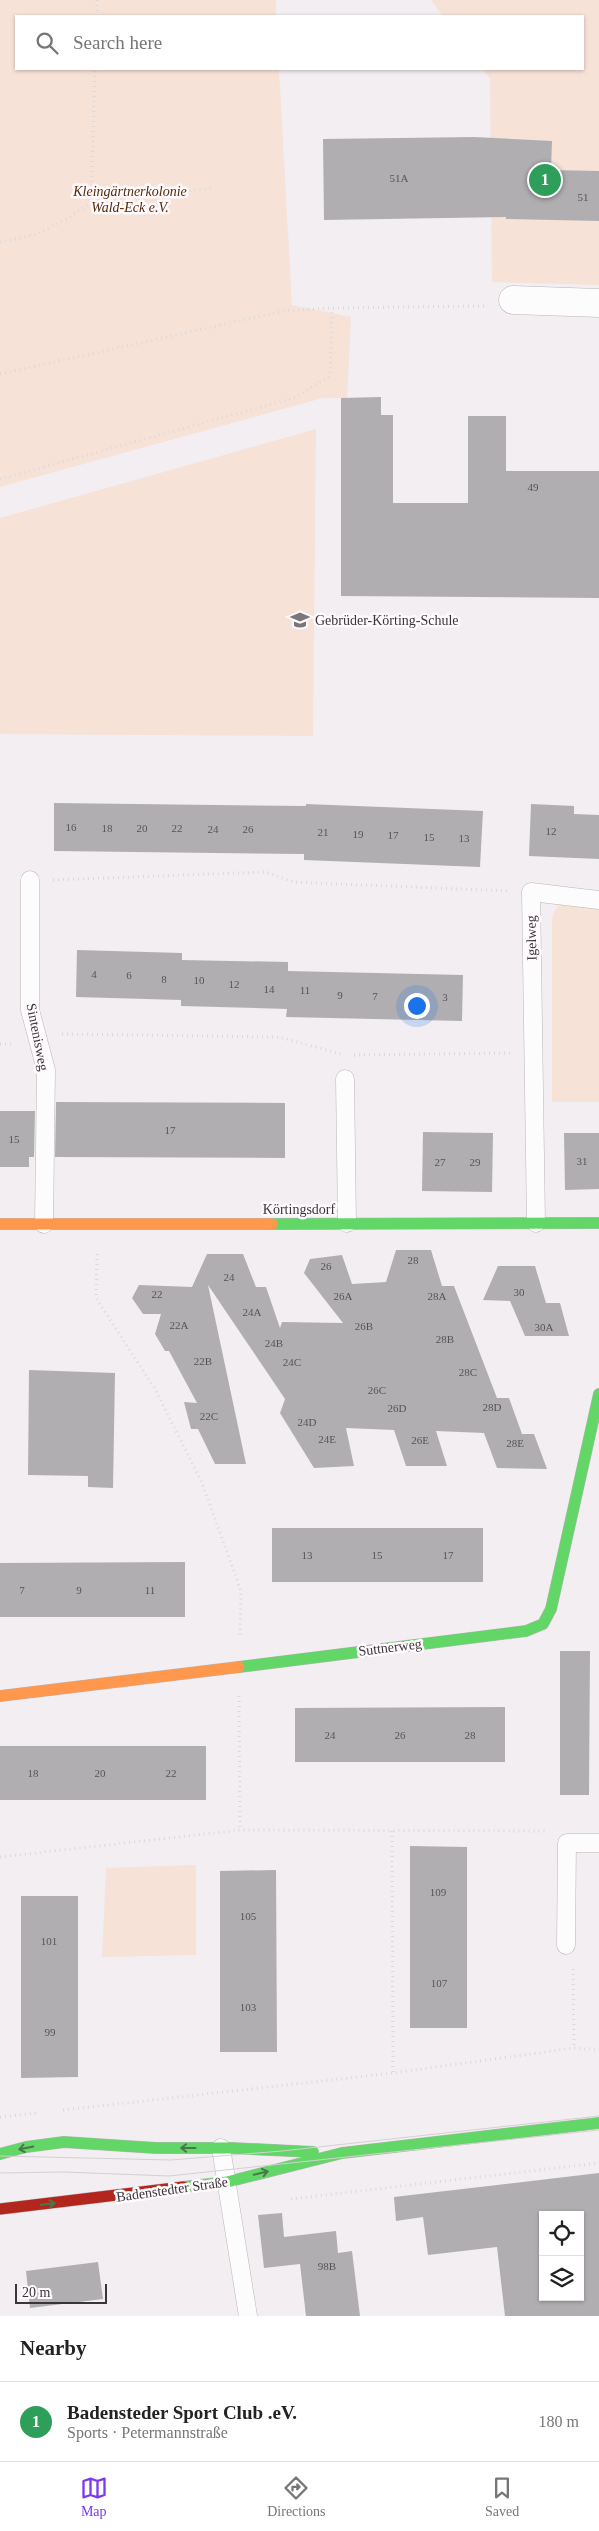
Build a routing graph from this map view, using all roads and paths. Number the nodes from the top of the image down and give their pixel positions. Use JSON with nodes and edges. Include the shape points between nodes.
{"nodes":[{"id":1,"x":97,"y":0,"type":"edge"},
{"id":2,"x":97,"y":15,"type":"edge"},
{"id":3,"x":95,"y":70,"type":"edge"},
{"id":4,"x":214,"y":188,"type":"dead end"},
{"id":5,"x":91,"y":202,"type":"junction"},
{"id":6,"x":0,"y":242,"type":"edge"},
{"id":7,"x":513,"y":300,"type":"joint"},
{"id":8,"x":599,"y":303,"type":"edge"},
{"id":9,"x":332,"y":308,"type":"junction"},
{"id":10,"x":0,"y":374,"type":"edge"},
{"id":11,"x":0,"y":479,"type":"edge"},
{"id":12,"x":30,"y":880,"type":"joint"},
{"id":13,"x":531,"y":892,"type":"junction"},
{"id":14,"x":599,"y":900,"type":"edge"},
{"id":15,"x":36,"y":1033,"type":"junction"},
{"id":16,"x":533,"y":1053,"type":"junction"},
{"id":17,"x":345,"y":1078,"type":"dead end"},
{"id":18,"x":599,"y":1222,"type":"edge"},
{"id":19,"x":347,"y":1223,"type":"junction"},
{"id":20,"x":536,"y":1223,"type":"junction"},
{"id":21,"x":0,"y":1224,"type":"edge"},
{"id":22,"x":44,"y":1224,"type":"junction"},
{"id":23,"x":98,"y":1225,"type":"junction"},
{"id":24,"x":599,"y":1394,"type":"edge"},
{"id":25,"x":240,"y":1665,"type":"junction"},
{"id":26,"x":0,"y":1696,"type":"edge"},
{"id":27,"x":240,"y":1830,"type":"junction"},
{"id":28,"x":392,"y":1831,"type":"junction"},
{"id":29,"x":599,"y":1843,"type":"edge"},
{"id":30,"x":568,"y":1844,"type":"junction"},
{"id":31,"x":0,"y":1857,"type":"edge"},
{"id":32,"x":566,"y":1945,"type":"joint"},
{"id":33,"x":574,"y":2048,"type":"junction"},
{"id":34,"x":599,"y":2050,"type":"edge"},
{"id":35,"x":393,"y":2073,"type":"junction"},
{"id":36,"x":59,"y":2111,"type":"dead end"},
{"id":37,"x":39,"y":2113,"type":"dead end"},
{"id":38,"x":0,"y":2117,"type":"edge"},
{"id":39,"x":599,"y":2123,"type":"edge"},
{"id":40,"x":221,"y":2148,"type":"junction"},
{"id":41,"x":342,"y":2153,"type":"junction"},
{"id":42,"x":0,"y":2154,"type":"edge"},
{"id":43,"x":599,"y":2163,"type":"edge"},
{"id":44,"x":227,"y":2182,"type":"junction"},
{"id":45,"x":289,"y":2199,"type":"dead end"},
{"id":46,"x":0,"y":2209,"type":"edge"},
{"id":47,"x":248,"y":2316,"type":"edge"}],
"edges":[{"from":1,"to":2,"type":"path"},
{"from":3,"to":5,"type":"path"},
{"from":4,"to":5,"type":"path"},
{"from":5,"to":6,"type":"path","via":[[67,219],[34,235]]},
{"from":7,"to":8,"type":"street"},
{"from":7,"to":9,"type":"path","via":[[492,306]]},
{"from":9,"to":10,"type":"path","via":[[284,312]]},
{"from":9,"to":11,"type":"path","via":[[330,376],[294,398]]},
{"from":12,"to":13,"type":"path","via":[[266,872],[293,882]]},
{"from":12,"to":15,"type":"lane","name":"Sintenisweg","via":[[30,1010]]},
{"from":13,"to":14,"type":"lane"},
{"from":13,"to":16,"type":"lane","name":"Igelweg"},
{"from":15,"to":16,"type":"path","via":[[279,1037],[345,1055]]},
{"from":15,"to":22,"type":"lane","name":"Sintenisweg","via":[[46,1070]]},
{"from":16,"to":20,"type":"lane","name":"Igelweg"},
{"from":17,"to":19,"type":"lane"},
{"from":18,"to":20,"type":"street","name":"Körtingsdorf"},
{"from":19,"to":20,"type":"street","name":"Körtingsdorf"},
{"from":19,"to":23,"type":"street","name":"Körtingsdorf"},
{"from":21,"to":22,"type":"street","name":"Körtingsdorf"},
{"from":22,"to":23,"type":"street","name":"Körtingsdorf"},
{"from":23,"to":25,"type":"path","via":[[96,1298],[155,1389],[202,1483],[241,1590]]},
{"from":24,"to":25,"type":"street","name":"Suttnerweg","via":[[551,1609],[543,1624],[526,1631]]},
{"from":25,"to":26,"type":"street","name":"Suttnerweg"},
{"from":25,"to":27,"type":"path"},
{"from":27,"to":28,"type":"path"},
{"from":27,"to":31,"type":"path"},
{"from":28,"to":30,"type":"path","via":[[550,1831]]},
{"from":28,"to":35,"type":"path"},
{"from":29,"to":30,"type":"lane"},
{"from":30,"to":32,"type":"lane"},
{"from":32,"to":33,"type":"path","via":[[573,1959]]},
{"from":33,"to":34,"type":"path"},
{"from":33,"to":35,"type":"path"},
{"from":35,"to":36,"type":"path"},
{"from":37,"to":38,"type":"path"},
{"from":39,"to":41,"type":"street","name":"Badenstedter Straße"},
{"from":40,"to":41,"type":"street","name":"Badenstedter Straße"},
{"from":40,"to":42,"type":"street","name":"Badenstedter Straße","one_way":true,"via":[[64,2142]]},
{"from":40,"to":44,"type":"lane"},
{"from":44,"to":41,"type":"street","name":"Badenstedter Straße","one_way":true},
{"from":43,"to":45,"type":"path"},
{"from":46,"to":44,"type":"street","name":"Badenstedter Straße","one_way":true},
{"from":44,"to":47,"type":"lane"}]}
